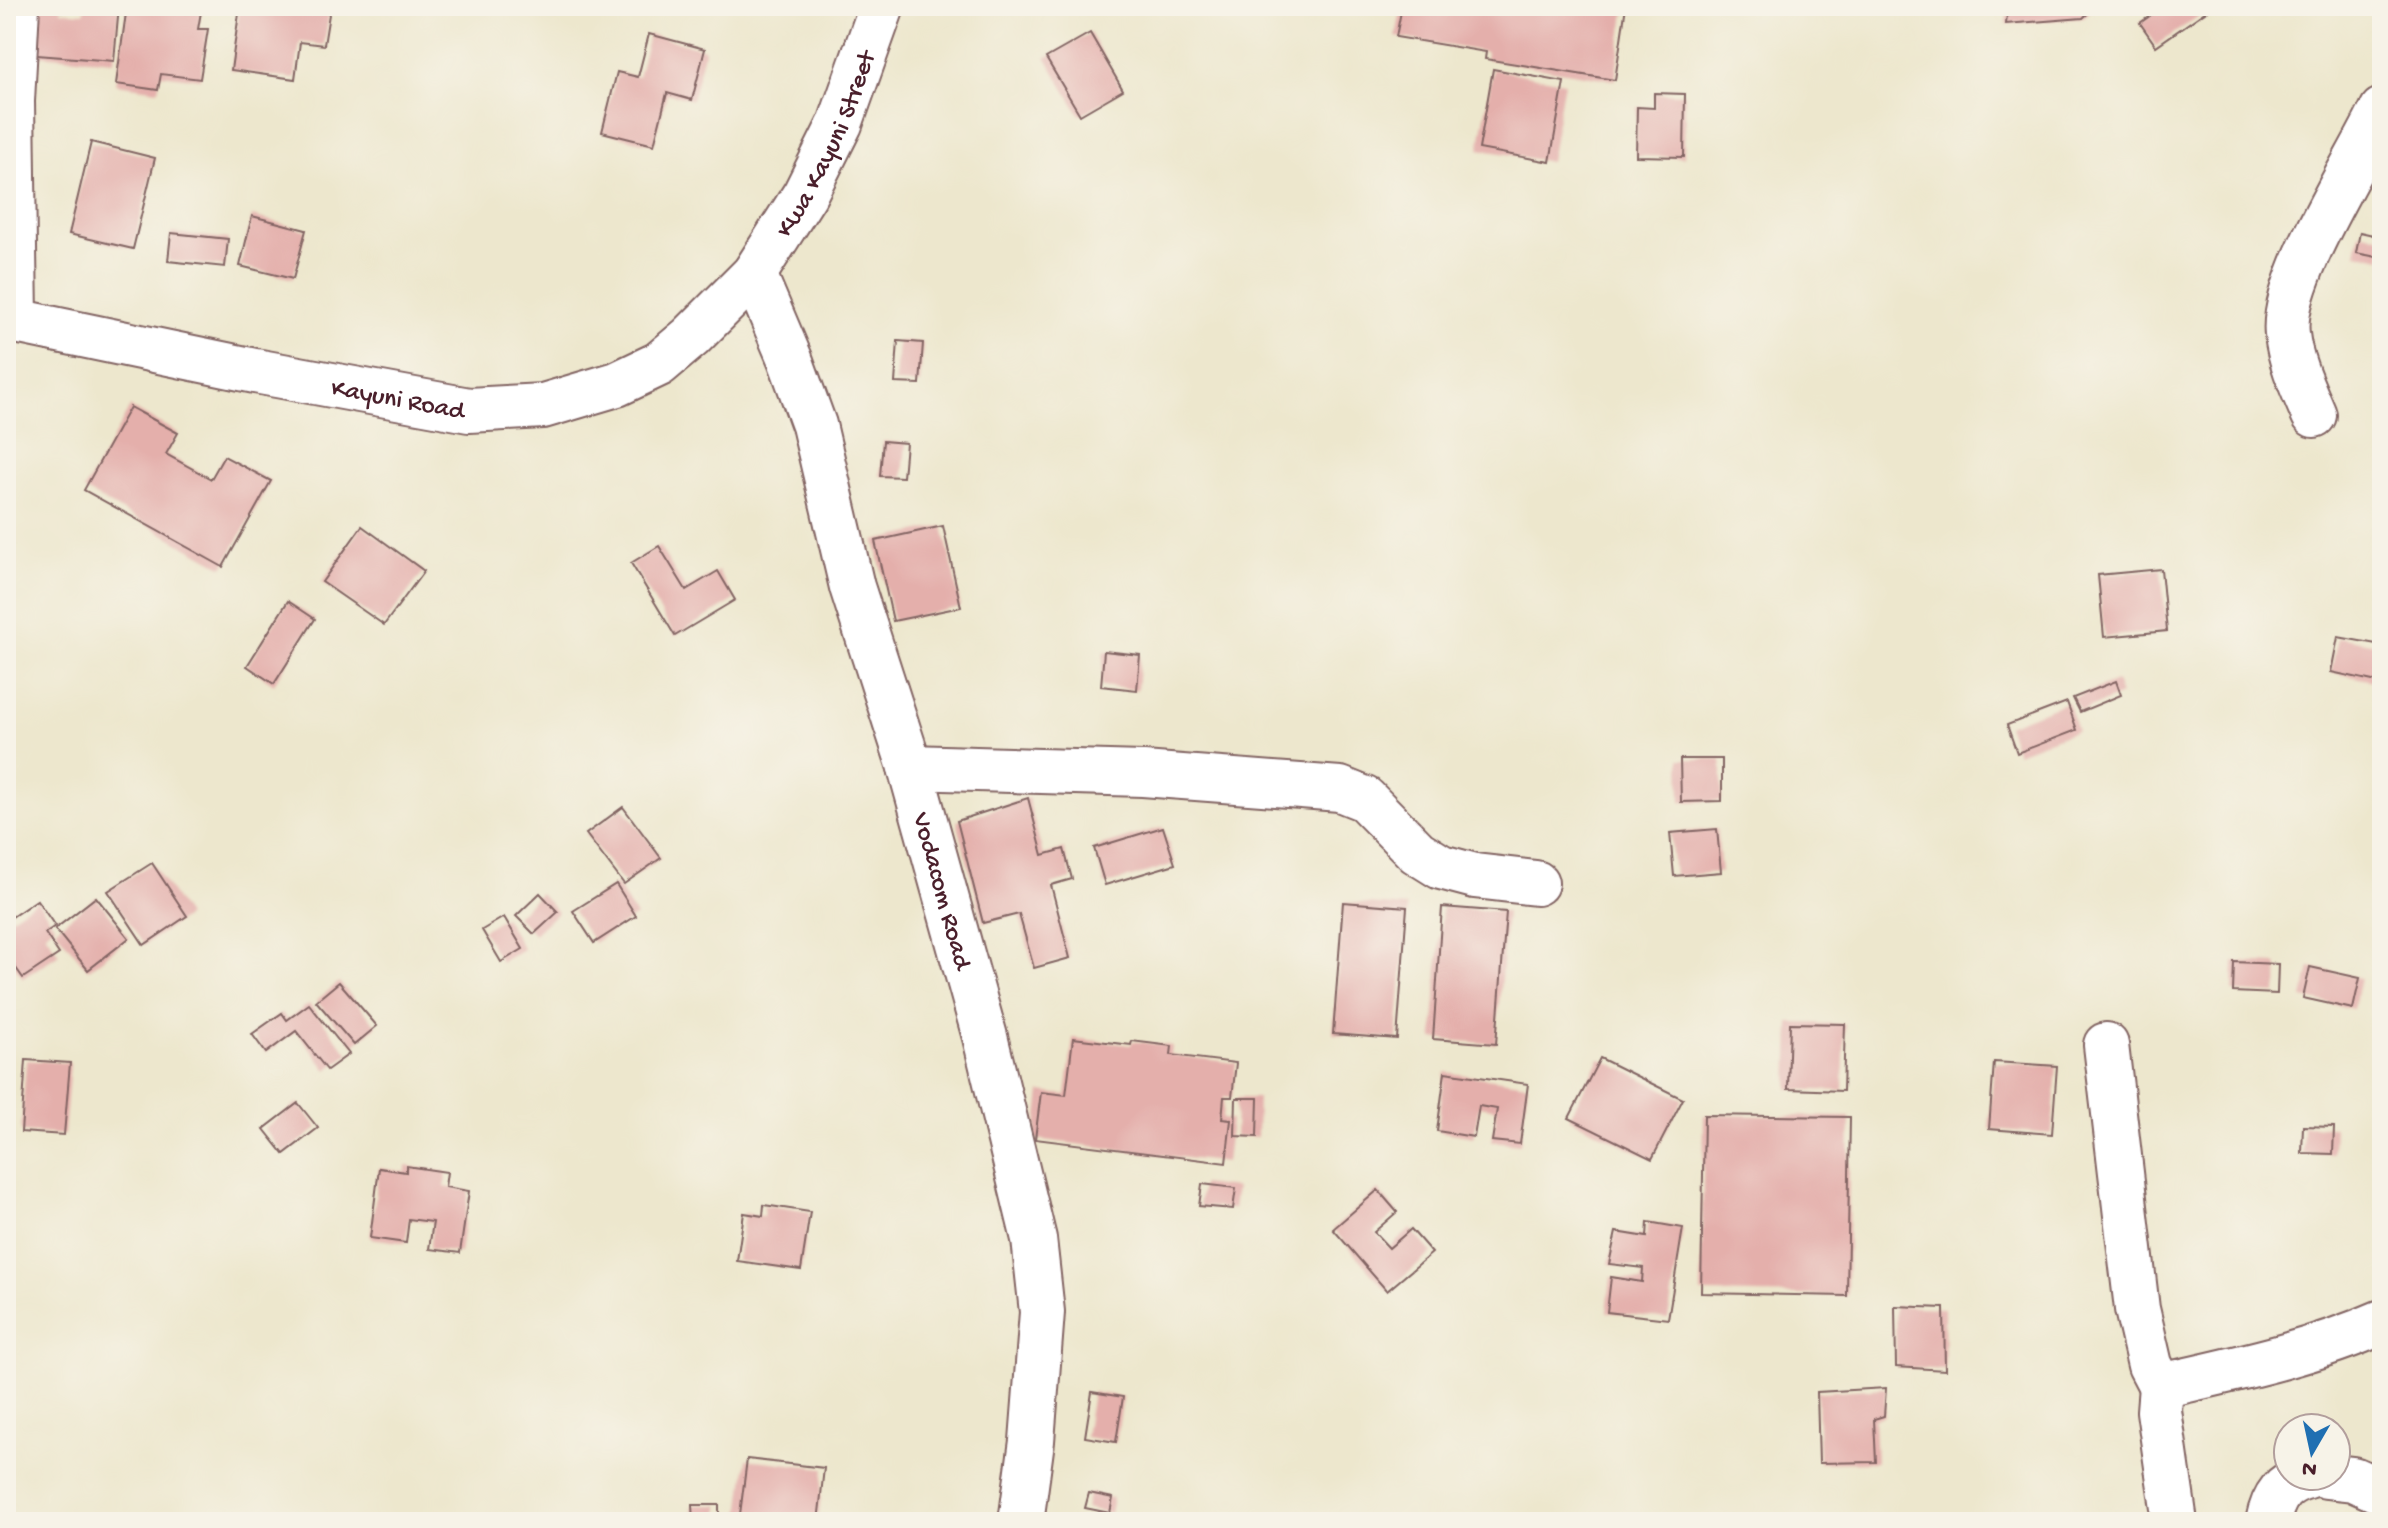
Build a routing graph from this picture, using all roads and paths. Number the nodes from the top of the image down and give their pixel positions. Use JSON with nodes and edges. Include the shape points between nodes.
{"nodes":[{"id":1,"x":17,"y":6,"type":"edge"},
{"id":2,"x":882,"y":6,"type":"edge"},
{"id":3,"x":2382,"y":110,"type":"edge"},
{"id":4,"x":754,"y":274,"type":"junction"},
{"id":5,"x":10,"y":320,"type":"edge"},
{"id":6,"x":2314,"y":415,"type":"dead end"},
{"id":7,"x":910,"y":767,"type":"junction"},
{"id":8,"x":1536,"y":883,"type":"dead end"},
{"id":9,"x":2106,"y":1045,"type":"dead end"},
{"id":10,"x":2382,"y":1322,"type":"edge"},
{"id":11,"x":2161,"y":1386,"type":"junction"},
{"id":12,"x":2352,"y":1479,"type":"edge"},
{"id":13,"x":2280,"y":1492,"type":"edge"},
{"id":14,"x":2382,"y":1492,"type":"edge"},
{"id":15,"x":1021,"y":1522,"type":"edge"},
{"id":16,"x":2175,"y":1522,"type":"edge"},
{"id":17,"x":2268,"y":1522,"type":"edge"}],
"edges":[{"from":1,"to":5,"type":"street"},
{"from":2,"to":4,"type":"street","name":"Kwa Kayuni Street","via":[[840,124],[805,194]]},
{"from":3,"to":6,"type":"street","via":[[2293,291],[2286,331],[2295,371]]},
{"from":4,"to":5,"type":"street","name":"Kayuni Road","via":[[659,364],[617,384],[543,406],[469,410]]},
{"from":4,"to":7,"type":"street","name":"Vodacom Road","via":[[814,425],[852,587]]},
{"from":7,"to":8,"type":"street","via":[[1143,774],[1340,789],[1365,799],[1417,852],[1441,867]]},
{"from":7,"to":15,"type":"street","name":"Vodacom Road","via":[[1034,1239],[1042,1312]]},
{"from":9,"to":11,"type":"street","via":[[2137,1309],[2150,1365]]},
{"from":10,"to":11,"type":"street","via":[[2342,1340]]},
{"from":11,"to":16,"type":"street","via":[[2159,1411]]},
{"from":12,"to":14,"type":"street"},
{"from":13,"to":17,"type":"street"}]}
